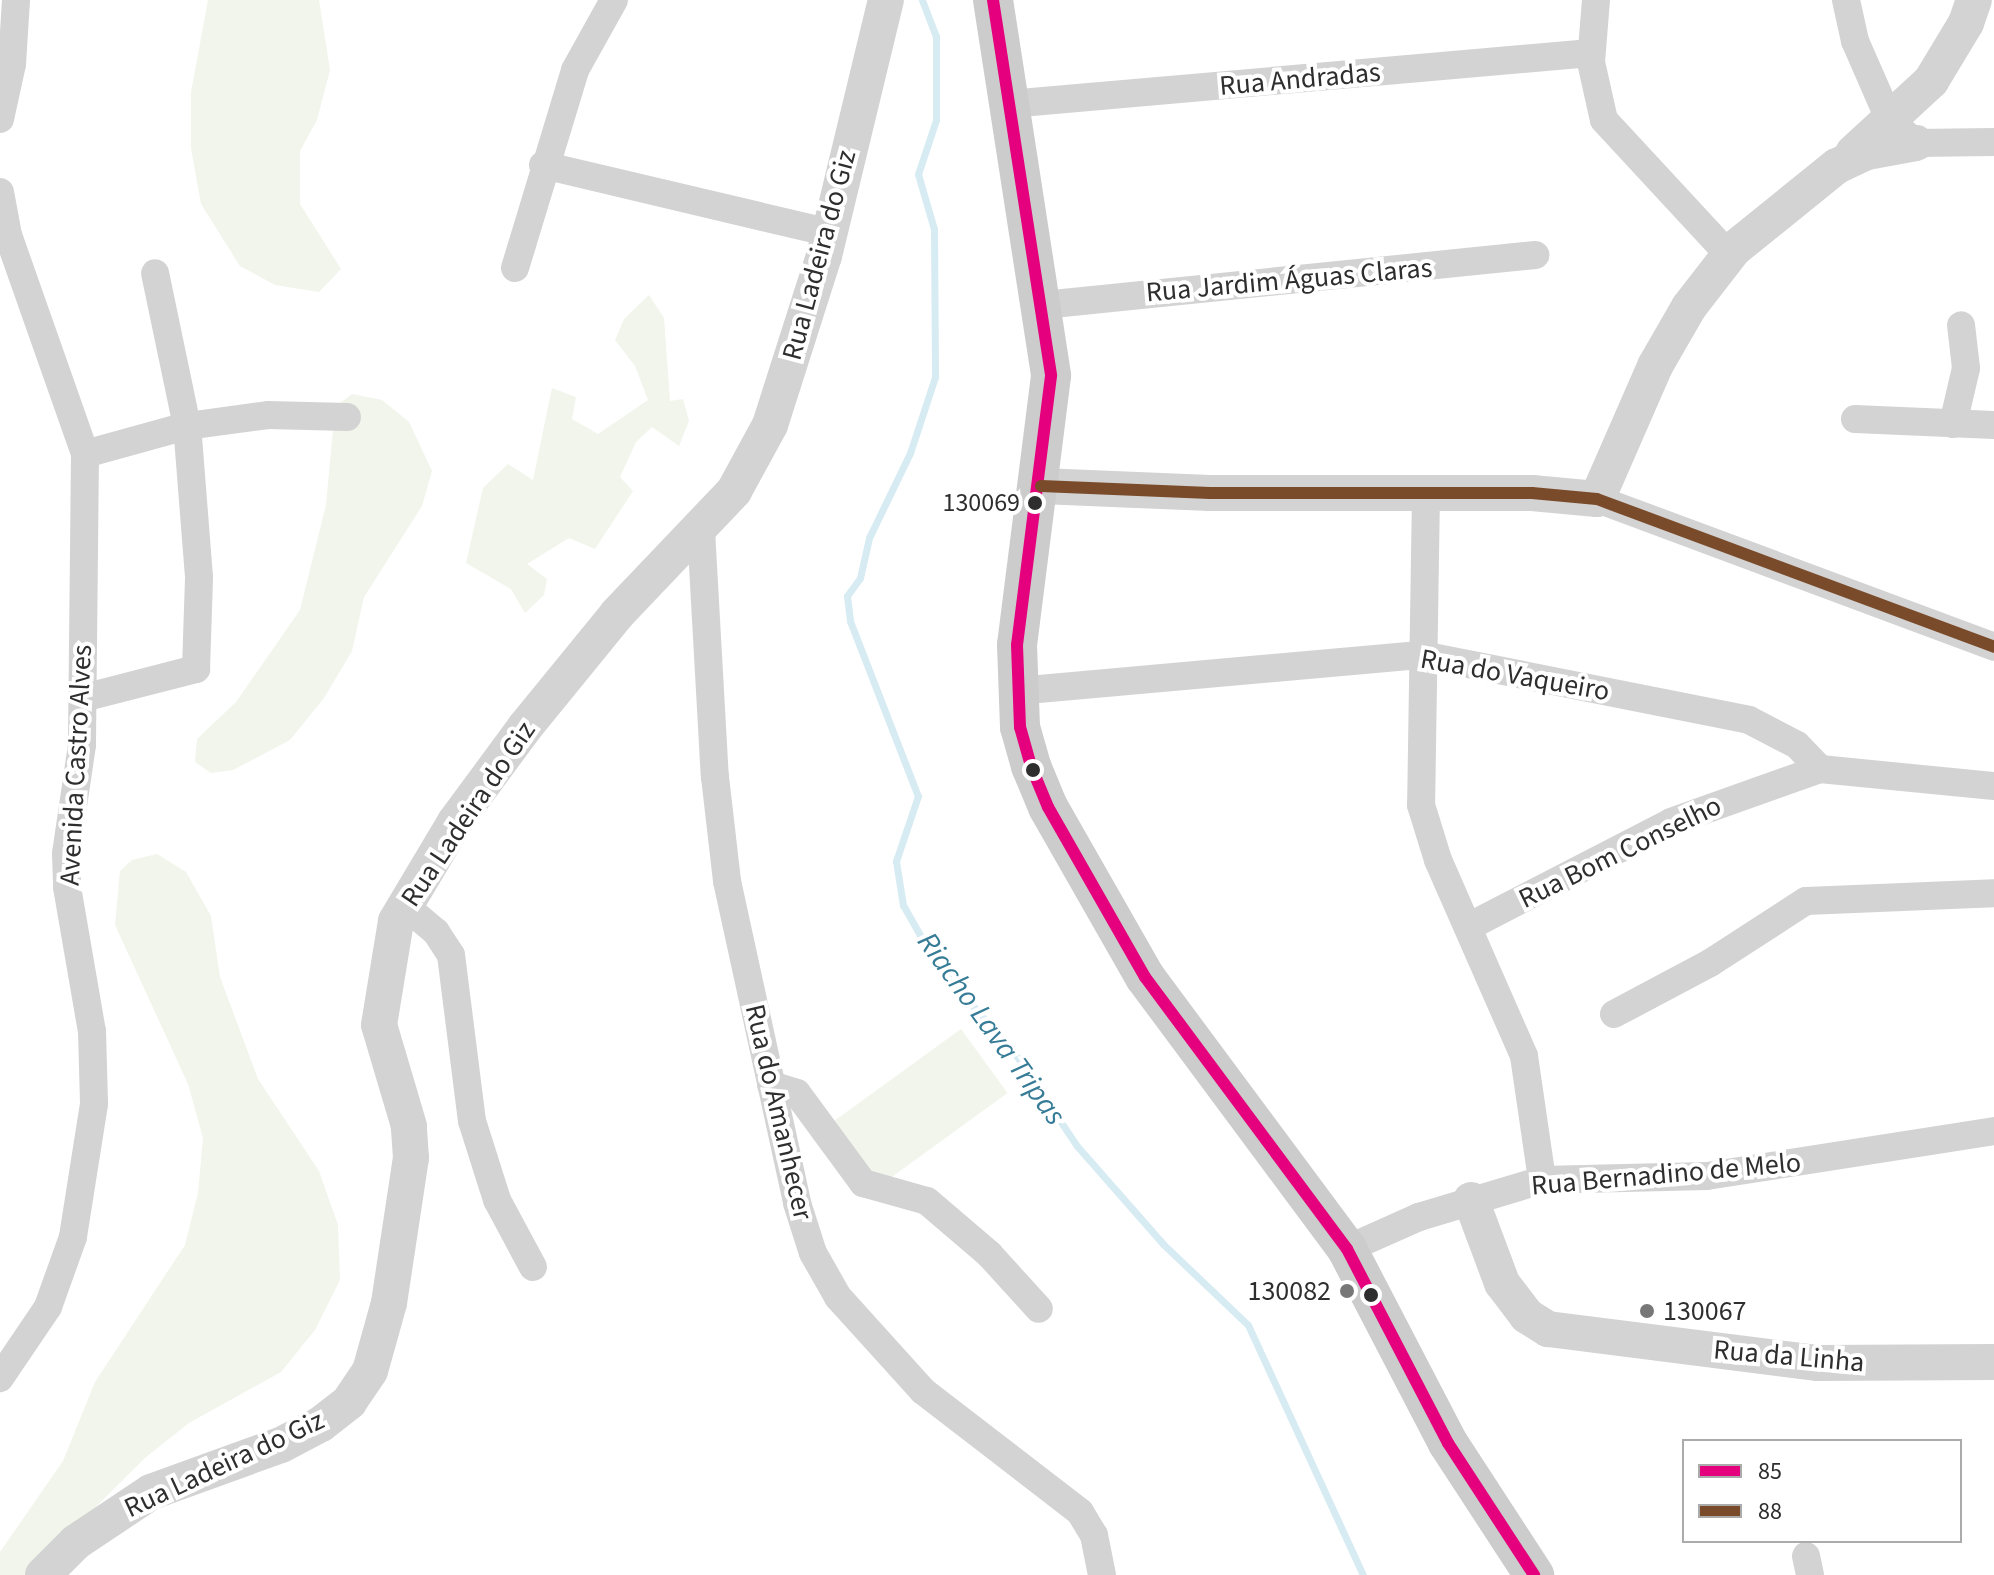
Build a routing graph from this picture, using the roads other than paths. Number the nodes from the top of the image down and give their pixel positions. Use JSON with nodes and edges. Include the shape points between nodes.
{"nodes":[{"id":1,"x":16,"y":0,"type":"edge"},
{"id":2,"x":614,"y":0,"type":"edge"},
{"id":3,"x":886,"y":0,"type":"edge"},
{"id":4,"x":993,"y":0,"type":"edge"},
{"id":5,"x":1596,"y":0,"type":"edge"},
{"id":6,"x":1846,"y":0,"type":"edge"},
{"id":7,"x":1974,"y":0,"type":"edge"},
{"id":8,"x":1591,"y":53,"type":"junction"},
{"id":9,"x":1009,"y":104,"type":"junction"},
{"id":10,"x":0,"y":119,"type":"edge"},
{"id":11,"x":1903,"y":132,"type":"junction"},
{"id":12,"x":1994,"y":142,"type":"edge"},
{"id":13,"x":543,"y":165,"type":"junction"},
{"id":14,"x":0,"y":192,"type":"edge"},
{"id":15,"x":827,"y":232,"type":"junction"},
{"id":16,"x":1535,"y":255,"type":"dead end"},
{"id":17,"x":1729,"y":255,"type":"junction"},
{"id":18,"x":515,"y":268,"type":"dead end"},
{"id":19,"x":155,"y":273,"type":"dead end"},
{"id":20,"x":1043,"y":305,"type":"junction"},
{"id":21,"x":1961,"y":325,"type":"dead end"},
{"id":22,"x":347,"y":417,"type":"dead end"},
{"id":23,"x":1855,"y":419,"type":"dead end"},
{"id":24,"x":1953,"y":424,"type":"junction"},
{"id":25,"x":1994,"y":425,"type":"edge"},
{"id":26,"x":187,"y":426,"type":"junction"},
{"id":27,"x":85,"y":454,"type":"junction"},
{"id":28,"x":1041,"y":486,"type":"junction"},
{"id":29,"x":1426,"y":493,"type":"junction"},
{"id":30,"x":1597,"y":499,"type":"junction"},
{"id":31,"x":701,"y":530,"type":"junction"},
{"id":32,"x":1994,"y":647,"type":"edge"},
{"id":33,"x":1422,"y":655,"type":"junction"},
{"id":34,"x":1016,"y":691,"type":"junction"},
{"id":35,"x":83,"y":698,"type":"junction"},
{"id":36,"x":1820,"y":769,"type":"junction"},
{"id":37,"x":1994,"y":786,"type":"edge"},
{"id":38,"x":1994,"y":893,"type":"edge"},
{"id":39,"x":404,"y":905,"type":"junction"},
{"id":40,"x":1468,"y":927,"type":"junction"},
{"id":41,"x":1614,"y":1014,"type":"dead end"},
{"id":42,"x":771,"y":1085,"type":"junction"},
{"id":43,"x":1994,"y":1131,"type":"edge"},
{"id":44,"x":1542,"y":1180,"type":"junction"},
{"id":45,"x":1471,"y":1200,"type":"junction"},
{"id":46,"x":1347,"y":1249,"type":"junction"},
{"id":47,"x":533,"y":1267,"type":"dead end"},
{"id":48,"x":1039,"y":1309,"type":"dead end"},
{"id":49,"x":1994,"y":1362,"type":"edge"},
{"id":50,"x":0,"y":1378,"type":"edge"},
{"id":51,"x":43,"y":1575,"type":"edge"},
{"id":52,"x":1102,"y":1575,"type":"edge"},
{"id":53,"x":1534,"y":1575,"type":"edge"}],
"edges":[{"from":1,"to":10,"type":"street","via":[[12,64]]},
{"from":2,"to":13,"type":"street","via":[[575,70]]},
{"from":3,"to":15,"type":"street","name":"Rua Ladeira do Giz"},
{"from":4,"to":9,"type":"main road"},
{"from":5,"to":8,"type":"street"},
{"from":6,"to":11,"type":"street","via":[[1855,41]]},
{"from":7,"to":11,"type":"street"},
{"from":8,"to":9,"type":"street","name":"Rua Andradas"},
{"from":8,"to":17,"type":"street","via":[[1604,120]]},
{"from":9,"to":20,"type":"main road"},
{"from":11,"to":12,"type":"street"},
{"from":11,"to":17,"type":"street","via":[[1837,166],[1762,221]]},
{"from":13,"to":15,"type":"street"},
{"from":13,"to":18,"type":"street"},
{"from":14,"to":27,"type":"street","name":"Avenida Castro Alves","via":[[8,235]]},
{"from":15,"to":31,"type":"street","name":"Rua Ladeira do Giz","via":[[770,425],[734,491]]},
{"from":16,"to":20,"type":"street","name":"Rua Jardim Águas Claras"},
{"from":17,"to":30,"type":"street","via":[[1655,366]]},
{"from":19,"to":26,"type":"street"},
{"from":20,"to":28,"type":"main road","via":[[1051,376]]},
{"from":21,"to":24,"type":"street","via":[[1966,368]]},
{"from":22,"to":26,"type":"street","via":[[268,415]]},
{"from":23,"to":24,"type":"street"},
{"from":24,"to":25,"type":"street"},
{"from":26,"to":27,"type":"street"},
{"from":26,"to":35,"type":"street","via":[[199,577],[196,669]]},
{"from":27,"to":35,"type":"street","name":"Avenida Castro Alves"},
{"from":28,"to":29,"type":"street"},
{"from":28,"to":34,"type":"main road","via":[[1019,632]]},
{"from":29,"to":30,"type":"street"},
{"from":29,"to":33,"type":"street"},
{"from":30,"to":32,"type":"street"},
{"from":31,"to":39,"type":"street","name":"Rua Ladeira do Giz","via":[[617,614],[559,683],[455,822]]},
{"from":31,"to":42,"type":"street","name":"Rua do Amanhecer","via":[[720,823]]},
{"from":33,"to":34,"type":"street","name":"Rua do Vaqueiro"},
{"from":33,"to":36,"type":"street","name":"Rua do Vaqueiro","via":[[1749,720],[1797,745]]},
{"from":33,"to":40,"type":"street","via":[[1421,805]]},
{"from":34,"to":46,"type":"main road","via":[[1031,766],[1107,915],[1202,1060]]},
{"from":35,"to":50,"type":"street","name":"Avenida Castro Alves","via":[[66,876],[92,1031],[94,1104],[73,1237],[48,1307]]},
{"from":36,"to":37,"type":"street"},
{"from":36,"to":40,"type":"street","name":"Rua Bom Conselho","via":[[1671,822]]},
{"from":38,"to":41,"type":"street","via":[[1806,901],[1710,963]]},
{"from":39,"to":47,"type":"street","via":[[436,932],[451,955],[472,1121],[497,1200]]},
{"from":39,"to":51,"type":"street","name":"Rua Ladeira do Giz","via":[[389,940],[379,1025],[409,1126],[411,1158],[389,1303],[370,1371],[349,1402],[321,1424],[281,1445],[151,1492],[76,1542]]},
{"from":40,"to":44,"type":"street","via":[[1524,1056]]},
{"from":42,"to":48,"type":"street","via":[[797,1093],[863,1183],[927,1201],[989,1254]]},
{"from":42,"to":52,"type":"street","name":"Rua do Amanhecer","via":[[797,1203],[813,1253],[838,1297],[923,1391],[1080,1512],[1094,1535]]},
{"from":43,"to":44,"type":"street","name":"Rua Bernadino de Melo","via":[[1707,1176]]},
{"from":44,"to":45,"type":"street","name":"Rua Bernadino de Melo"},
{"from":45,"to":46,"type":"street","name":"Rua Bernadino de Melo"},
{"from":45,"to":49,"type":"street","name":"Rua da Linha","via":[[1502,1283],[1527,1316],[1548,1329],[1818,1363]]},
{"from":46,"to":53,"type":"main road","via":[[1448,1443]]}]}
